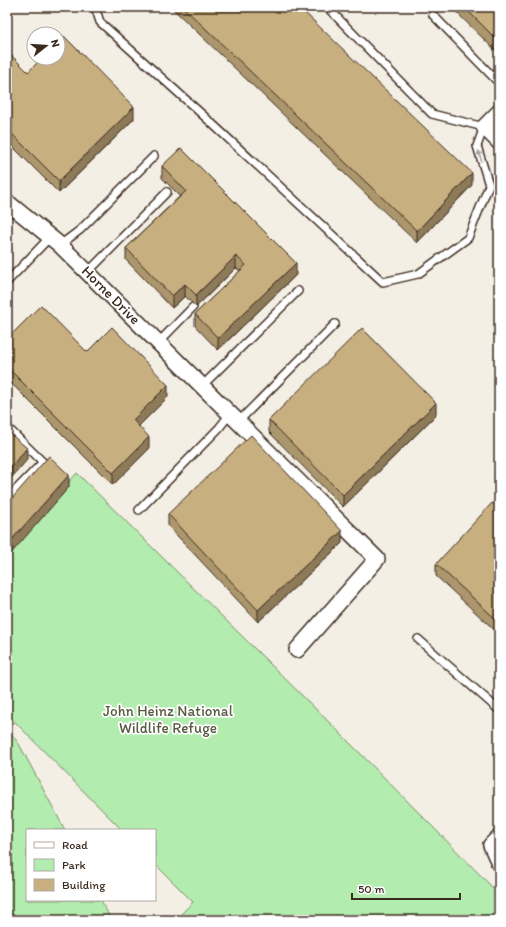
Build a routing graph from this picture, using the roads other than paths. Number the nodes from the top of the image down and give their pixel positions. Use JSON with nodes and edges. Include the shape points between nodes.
{"nodes":[{"id":1,"x":95,"y":7,"type":"edge"},
{"id":2,"x":327,"y":7,"type":"edge"},
{"id":3,"x":433,"y":15,"type":"dead end"},
{"id":4,"x":499,"y":83,"type":"edge"},
{"id":5,"x":499,"y":112,"type":"edge"},
{"id":6,"x":484,"y":127,"type":"junction"},
{"id":7,"x":499,"y":142,"type":"edge"},
{"id":8,"x":154,"y":156,"type":"dead end"},
{"id":9,"x":167,"y":192,"type":"dead end"},
{"id":10,"x":7,"y":202,"type":"edge"},
{"id":11,"x":56,"y":240,"type":"junction"},
{"id":12,"x":88,"y":272,"type":"junction"},
{"id":13,"x":7,"y":282,"type":"edge"},
{"id":14,"x":298,"y":291,"type":"dead end"},
{"id":15,"x":193,"y":307,"type":"edge"},
{"id":16,"x":335,"y":324,"type":"dead end"},
{"id":17,"x":158,"y":343,"type":"junction"},
{"id":18,"x":206,"y":390,"type":"junction"},
{"id":19,"x":234,"y":418,"type":"junction"},
{"id":20,"x":7,"y":427,"type":"edge"},
{"id":21,"x":7,"y":499,"type":"edge"},
{"id":22,"x":139,"y":510,"type":"dead end"},
{"id":23,"x":418,"y":639,"type":"dead end"},
{"id":24,"x":297,"y":650,"type":"dead end"},
{"id":25,"x":499,"y":710,"type":"edge"},
{"id":26,"x":495,"y":841,"type":"edge"},
{"id":27,"x":499,"y":863,"type":"edge"}],
"edges":[{"from":1,"to":6,"type":"lane","one_way":true,"via":[[100,22],[383,282],[418,274],[468,238],[489,185],[477,146]]},
{"from":2,"to":6,"type":"lane","via":[[432,114]]},
{"from":3,"to":4,"type":"lane"},
{"from":5,"to":6,"type":"street"},
{"from":6,"to":7,"type":"street"},
{"from":8,"to":11,"type":"lane","via":[[80,230]]},
{"from":9,"to":12,"type":"lane"},
{"from":10,"to":11,"type":"street","name":"Horne Drive"},
{"from":11,"to":12,"type":"street","name":"Horne Drive"},
{"from":11,"to":13,"type":"lane"},
{"from":12,"to":17,"type":"street","name":"Horne Drive"},
{"from":14,"to":18,"type":"lane"},
{"from":15,"to":17,"type":"lane"},
{"from":16,"to":19,"type":"lane"},
{"from":17,"to":18,"type":"street","name":"Horne Drive"},
{"from":18,"to":19,"type":"street","name":"Horne Drive"},
{"from":19,"to":22,"type":"lane","via":[[219,428]]},
{"from":19,"to":24,"type":"street","name":"Horne Drive","via":[[377,559]]},
{"from":20,"to":21,"type":"lane","via":[[46,464]]},
{"from":23,"to":25,"type":"lane"},
{"from":26,"to":27,"type":"street"}]}
